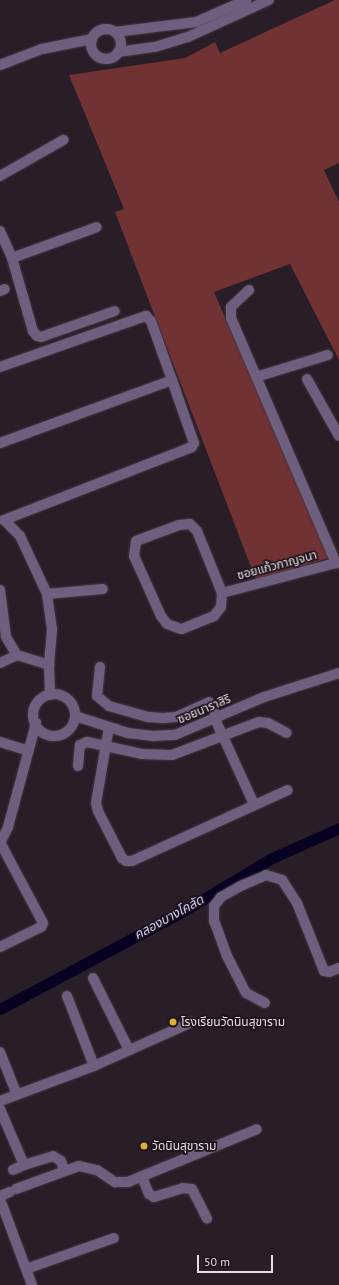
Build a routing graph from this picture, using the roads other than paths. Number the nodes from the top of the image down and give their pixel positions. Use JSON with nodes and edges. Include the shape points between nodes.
{"nodes":[{"id":1,"x":246,"y":0,"type":"edge"},
{"id":2,"x":269,"y":0,"type":"edge"},
{"id":3,"x":209,"y":23,"type":"junction"},
{"id":4,"x":115,"y":32,"type":"junction"},
{"id":5,"x":92,"y":39,"type":"junction"},
{"id":6,"x":118,"y":52,"type":"junction"},
{"id":7,"x":0,"y":65,"type":"edge"},
{"id":8,"x":63,"y":140,"type":"dead end"},
{"id":9,"x":0,"y":176,"type":"edge"},
{"id":10,"x":97,"y":227,"type":"dead end"},
{"id":11,"x":0,"y":231,"type":"edge"},
{"id":12,"x":12,"y":258,"type":"junction"},
{"id":13,"x":249,"y":290,"type":"dead end"},
{"id":14,"x":115,"y":311,"type":"dead end"},
{"id":15,"x":328,"y":355,"type":"dead end"},
{"id":16,"x":0,"y":367,"type":"edge"},
{"id":17,"x":256,"y":377,"type":"junction"},
{"id":18,"x":307,"y":379,"type":"dead end"},
{"id":19,"x":172,"y":380,"type":"junction"},
{"id":20,"x":339,"y":436,"type":"edge"},
{"id":21,"x":0,"y":443,"type":"edge"},
{"id":22,"x":2,"y":519,"type":"edge"},
{"id":23,"x":338,"y":562,"type":"edge"},
{"id":24,"x":103,"y":589,"type":"dead end"},
{"id":25,"x":0,"y":590,"type":"edge"},
{"id":26,"x":222,"y":593,"type":"junction"},
{"id":27,"x":47,"y":594,"type":"junction"},
{"id":28,"x":16,"y":655,"type":"junction"},
{"id":29,"x":0,"y":663,"type":"edge"},
{"id":30,"x":49,"y":665,"type":"junction"},
{"id":31,"x":100,"y":667,"type":"dead end"},
{"id":32,"x":339,"y":673,"type":"edge"},
{"id":33,"x":50,"y":695,"type":"junction"},
{"id":34,"x":75,"y":716,"type":"junction"},
{"id":35,"x":216,"y":718,"type":"junction"},
{"id":36,"x":36,"y":723,"type":"junction"},
{"id":37,"x":109,"y":727,"type":"junction"},
{"id":38,"x":287,"y":733,"type":"dead end"},
{"id":39,"x":223,"y":736,"type":"junction"},
{"id":40,"x":0,"y":742,"type":"edge"},
{"id":41,"x":106,"y":746,"type":"junction"},
{"id":42,"x":29,"y":751,"type":"junction"},
{"id":43,"x":78,"y":766,"type":"dead end"},
{"id":44,"x":288,"y":790,"type":"dead end"},
{"id":45,"x":254,"y":804,"type":"junction"},
{"id":46,"x":0,"y":843,"type":"edge"},
{"id":47,"x":0,"y":947,"type":"edge"},
{"id":48,"x":339,"y":968,"type":"edge"},
{"id":49,"x":93,"y":978,"type":"dead end"},
{"id":50,"x":67,"y":996,"type":"dead end"},
{"id":51,"x":265,"y":1003,"type":"dead end"},
{"id":52,"x":192,"y":1022,"type":"dead end"},
{"id":53,"x":129,"y":1050,"type":"junction"},
{"id":54,"x":0,"y":1052,"type":"edge"},
{"id":55,"x":94,"y":1066,"type":"junction"},
{"id":56,"x":17,"y":1095,"type":"junction"},
{"id":57,"x":0,"y":1101,"type":"edge"},
{"id":58,"x":0,"y":1109,"type":"edge"},
{"id":59,"x":257,"y":1129,"type":"dead end"},
{"id":60,"x":24,"y":1165,"type":"junction"},
{"id":61,"x":13,"y":1170,"type":"dead end"},
{"id":62,"x":64,"y":1170,"type":"junction"},
{"id":63,"x":142,"y":1177,"type":"junction"},
{"id":64,"x":0,"y":1196,"type":"edge"},
{"id":65,"x":0,"y":1199,"type":"edge"},
{"id":66,"x":207,"y":1218,"type":"dead end"},
{"id":67,"x":114,"y":1238,"type":"dead end"},
{"id":68,"x":26,"y":1269,"type":"junction"},
{"id":69,"x":32,"y":1285,"type":"edge"}],
"edges":[{"from":1,"to":3,"type":"street"},
{"from":2,"to":3,"type":"street"},
{"from":3,"to":4,"type":"street"},
{"from":3,"to":6,"type":"street","via":[[155,47]]},
{"from":4,"to":5,"type":"street","via":[[102,30]]},
{"from":4,"to":6,"type":"street","via":[[121,43]]},
{"from":5,"to":6,"type":"street","via":[[91,45],[98,56],[110,58]]},
{"from":5,"to":7,"type":"street","via":[[42,49]]},
{"from":8,"to":9,"type":"street"},
{"from":10,"to":12,"type":"street"},
{"from":11,"to":12,"type":"street"},
{"from":12,"to":14,"type":"street","via":[[33,331],[38,336]]},
{"from":13,"to":17,"type":"street","via":[[234,303],[230,313]]},
{"from":15,"to":17,"type":"street"},
{"from":16,"to":19,"type":"street","via":[[146,316],[151,321]]},
{"from":17,"to":23,"type":"street"},
{"from":18,"to":20,"type":"street"},
{"from":19,"to":21,"type":"street"},
{"from":19,"to":22,"type":"street","via":[[194,443],[192,447]]},
{"from":22,"to":27,"type":"street","via":[[20,536]]},
{"from":23,"to":26,"type":"street","name":"ซอยแก้วกาญจนา"},
{"from":24,"to":27,"type":"street"},
{"from":25,"to":28,"type":"street","via":[[6,637]]},
{"from":26,"to":26,"type":"street","via":[[197,531],[190,524],[179,525],[136,541],[134,556],[167,624],[181,629],[214,616],[221,607]]},
{"from":27,"to":30,"type":"street","via":[[52,630]]},
{"from":28,"to":29,"type":"street"},
{"from":28,"to":30,"type":"street"},
{"from":30,"to":33,"type":"street"},
{"from":31,"to":35,"type":"street","via":[[97,696],[109,706],[148,718],[163,718],[176,717],[209,702]]},
{"from":32,"to":35,"type":"street","name":"ซอยนาราสิริ","via":[[264,697]]},
{"from":33,"to":34,"type":"street","via":[[66,698],[74,709]]},
{"from":33,"to":36,"type":"street","via":[[36,705]]},
{"from":34,"to":36,"type":"street","via":[[69,729],[57,735],[44,733]]},
{"from":34,"to":37,"type":"street","name":"ซอยนาราสิริ"},
{"from":35,"to":37,"type":"street","name":"ซอยนาราสิริ","via":[[175,736],[128,733]]},
{"from":35,"to":39,"type":"street"},
{"from":36,"to":42,"type":"street"},
{"from":37,"to":41,"type":"street"},
{"from":38,"to":39,"type":"street","via":[[268,723],[259,722]]},
{"from":39,"to":41,"type":"street","via":[[172,755],[142,754]]},
{"from":39,"to":45,"type":"street"},
{"from":40,"to":42,"type":"street"},
{"from":41,"to":43,"type":"street","via":[[83,742],[80,745]]},
{"from":41,"to":45,"type":"street","via":[[97,794],[98,811],[122,858],[126,861],[132,861]]},
{"from":42,"to":46,"type":"street","via":[[8,827]]},
{"from":44,"to":45,"type":"street"},
{"from":46,"to":47,"type":"street","via":[[43,923],[41,927]]},
{"from":48,"to":51,"type":"street","via":[[324,971],[297,904],[282,880],[266,875],[243,885],[220,897],[214,906],[214,921],[227,956],[246,993]]},
{"from":49,"to":53,"type":"street"},
{"from":50,"to":55,"type":"street"},
{"from":52,"to":53,"type":"street"},
{"from":53,"to":55,"type":"street"},
{"from":54,"to":56,"type":"street"},
{"from":55,"to":56,"type":"street"},
{"from":56,"to":57,"type":"street"},
{"from":58,"to":60,"type":"street"},
{"from":59,"to":63,"type":"street"},
{"from":60,"to":61,"type":"street"},
{"from":60,"to":62,"type":"street","via":[[53,1156],[60,1161]]},
{"from":62,"to":63,"type":"street","via":[[88,1167],[120,1183]]},
{"from":62,"to":64,"type":"street"},
{"from":63,"to":66,"type":"street","via":[[154,1197],[183,1188],[192,1189]]},
{"from":65,"to":68,"type":"street"},
{"from":67,"to":68,"type":"street"},
{"from":68,"to":69,"type":"street"}]}
